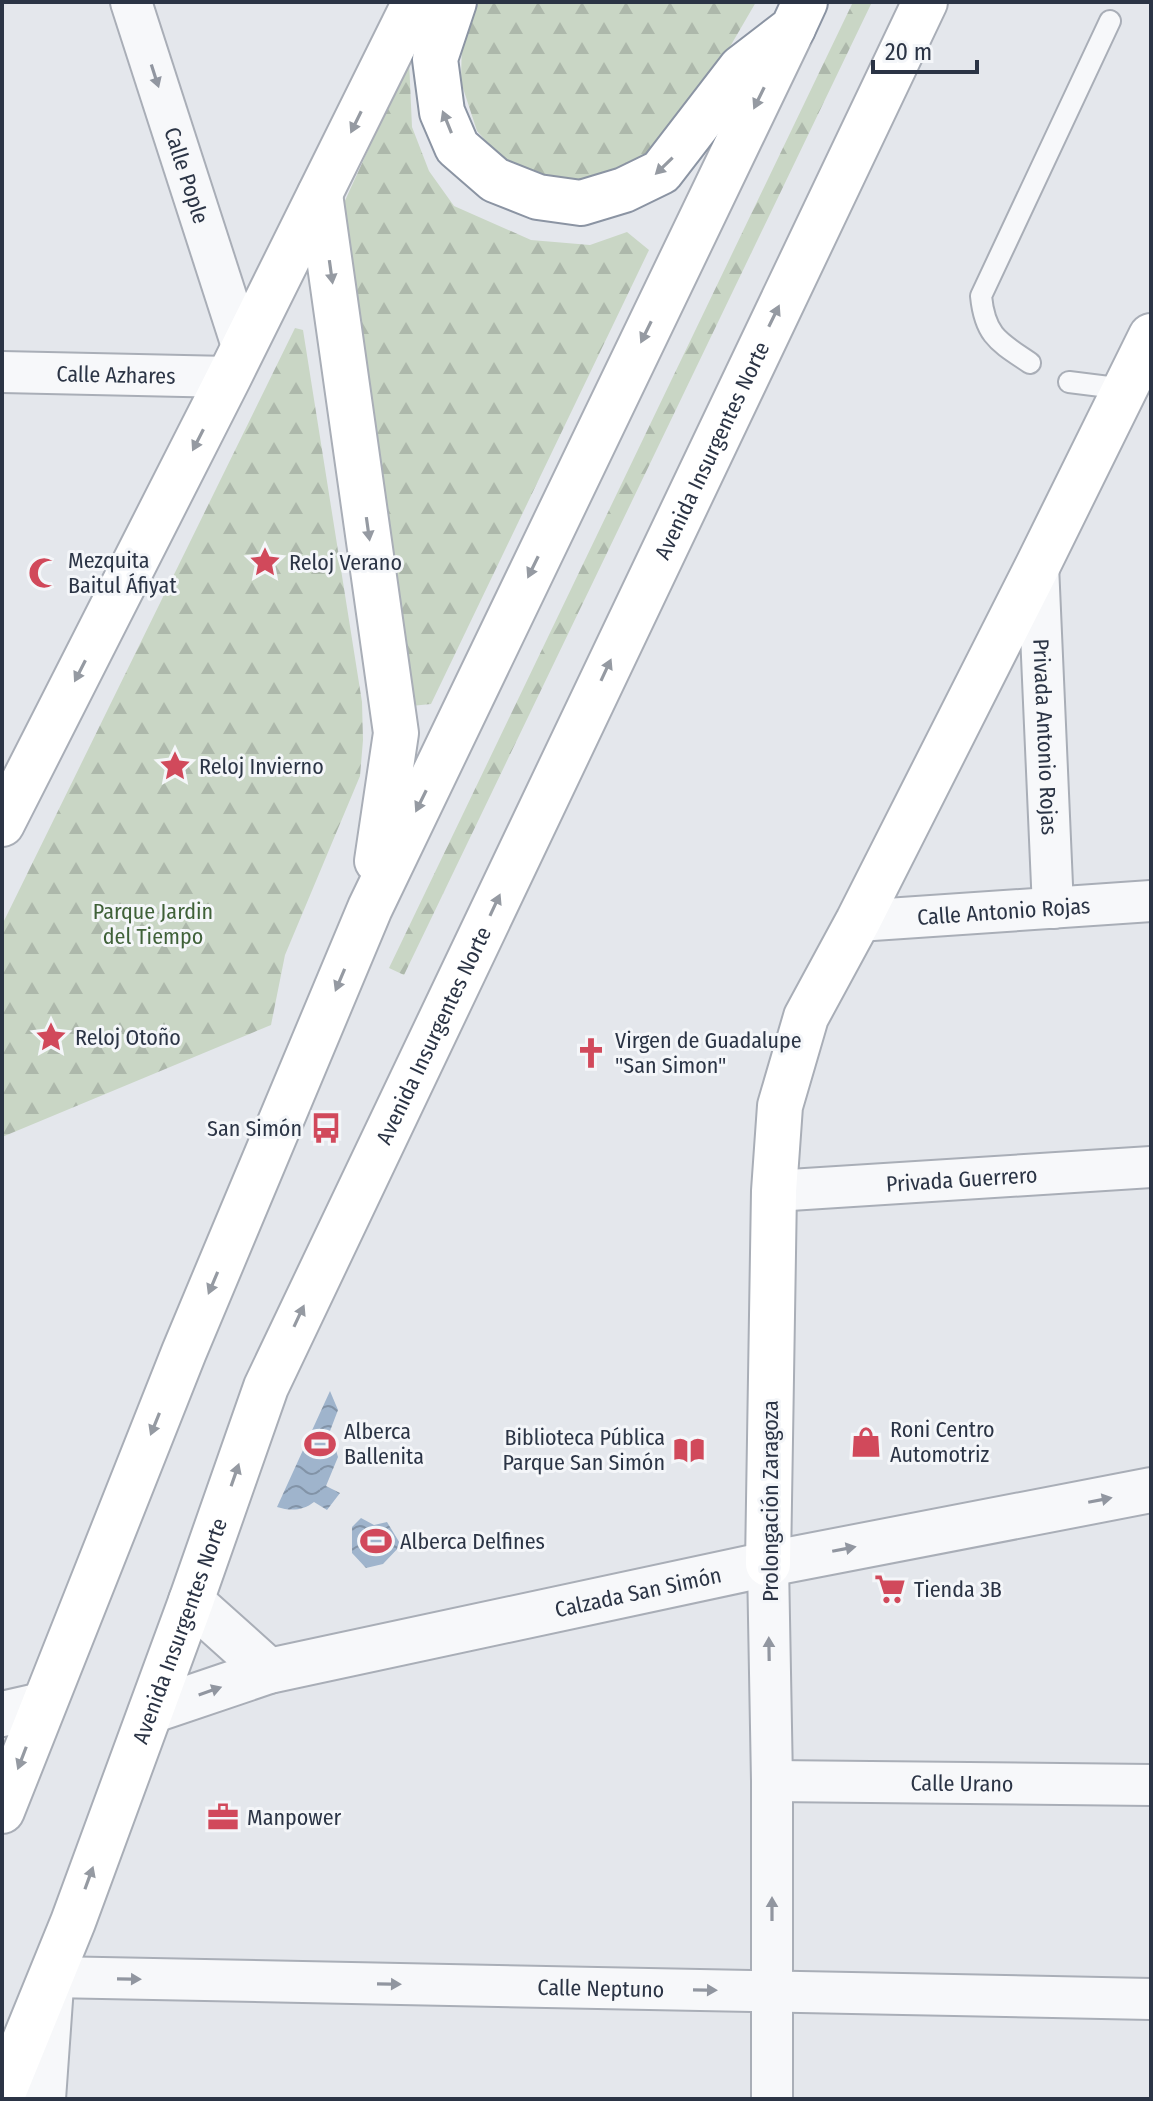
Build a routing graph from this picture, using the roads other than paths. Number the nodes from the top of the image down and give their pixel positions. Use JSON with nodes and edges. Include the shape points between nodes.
{"nodes":[{"id":1,"x":131,"y":2,"type":"edge"},
{"id":2,"x":415,"y":2,"type":"edge"},
{"id":3,"x":454,"y":2,"type":"edge"},
{"id":4,"x":925,"y":2,"type":"edge"},
{"id":5,"x":799,"y":15,"type":"edge"},
{"id":6,"x":1110,"y":21,"type":"dead end"},
{"id":7,"x":320,"y":194,"type":"junction"},
{"id":8,"x":1151,"y":336,"type":"edge"},
{"id":9,"x":236,"y":363,"type":"junction"},
{"id":10,"x":1030,"y":363,"type":"dead end"},
{"id":11,"x":2,"y":372,"type":"edge"},
{"id":12,"x":1069,"y":382,"type":"dead end"},
{"id":13,"x":1138,"y":388,"type":"edge"},
{"id":14,"x":1038,"y":565,"type":"junction"},
{"id":15,"x":2,"y":824,"type":"edge"},
{"id":16,"x":1151,"y":901,"type":"edge"},
{"id":17,"x":370,"y":908,"type":"junction"},
{"id":18,"x":1053,"y":908,"type":"junction"},
{"id":19,"x":858,"y":921,"type":"junction"},
{"id":20,"x":1151,"y":1167,"type":"edge"},
{"id":21,"x":774,"y":1191,"type":"junction"},
{"id":22,"x":1151,"y":1490,"type":"edge"},
{"id":23,"x":768,"y":1564,"type":"junction"},
{"id":24,"x":191,"y":1601,"type":"junction"},
{"id":25,"x":269,"y":1671,"type":"junction"},
{"id":26,"x":22,"y":1710,"type":"edge"},
{"id":27,"x":151,"y":1711,"type":"junction"},
{"id":28,"x":772,"y":1781,"type":"junction"},
{"id":29,"x":1151,"y":1785,"type":"edge"},
{"id":30,"x":3,"y":1804,"type":"edge"},
{"id":31,"x":51,"y":1977,"type":"junction"},
{"id":32,"x":772,"y":1992,"type":"junction"},
{"id":33,"x":1151,"y":1999,"type":"edge"},
{"id":34,"x":2,"y":2096,"type":"edge"},
{"id":35,"x":43,"y":2099,"type":"edge"},
{"id":36,"x":772,"y":2099,"type":"edge"}],
"edges":[{"from":1,"to":9,"type":"street","name":"Calle Pople","one_way":true},
{"from":2,"to":7,"type":"main road","one_way":true},
{"from":5,"to":3,"type":"main road","one_way":true,"via":[[741,68],[661,172],[581,203],[538,197],[495,180],[457,147],[442,112],[435,59]]},
{"from":24,"to":4,"type":"main road","name":"Avenida Insurgentes Norte","one_way":true,"via":[[266,1387]]},
{"from":5,"to":17,"type":"main road","one_way":true},
{"from":6,"to":10,"type":"lane","via":[[981,296],[983,319],[995,339]]},
{"from":7,"to":9,"type":"main road"},
{"from":7,"to":17,"type":"main road","one_way":true,"via":[[396,733]]},
{"from":8,"to":13,"type":"main road"},
{"from":9,"to":11,"type":"street","name":"Calle Azhares"},
{"from":9,"to":15,"type":"main road","one_way":true},
{"from":12,"to":13,"type":"lane"},
{"from":13,"to":14,"type":"main road"},
{"from":14,"to":18,"type":"street","name":"Privada Antonio Rojas"},
{"from":14,"to":19,"type":"main road"},
{"from":16,"to":18,"type":"street","name":"Calle Antonio Rojas"},
{"from":17,"to":26,"type":"main road","one_way":true,"via":[[184,1352]]},
{"from":18,"to":19,"type":"street","name":"Calle Antonio Rojas"},
{"from":19,"to":21,"type":"main road","name":"Prolongación Zaragoza","via":[[806,1017],[780,1106]]},
{"from":20,"to":21,"type":"street","name":"Privada Guerrero"},
{"from":21,"to":23,"type":"main road","name":"Prolongación Zaragoza"},
{"from":23,"to":22,"type":"street","name":"Calzada San Simón","one_way":true},
{"from":23,"to":25,"type":"street","name":"Calzada San Simón"},
{"from":28,"to":23,"type":"street","name":"Prolongación Zaragoza","one_way":true},
{"from":24,"to":25,"type":"street"},
{"from":24,"to":27,"type":"main road","name":"Avenida Insurgentes Norte"},
{"from":27,"to":25,"type":"street","name":"Calzada San Simón","one_way":true},
{"from":26,"to":30,"type":"main road","one_way":true},
{"from":31,"to":27,"type":"main road","name":"Avenida Insurgentes Norte","one_way":true},
{"from":28,"to":29,"type":"street","name":"Calle Urano"},
{"from":32,"to":28,"type":"street","name":"Prolongación Zaragoza","one_way":true},
{"from":31,"to":32,"type":"street","name":"Calle Neptuno","one_way":true},
{"from":31,"to":34,"type":"main road","name":"Avenida Insurgentes Norte"},
{"from":31,"to":35,"type":"street"},
{"from":32,"to":33,"type":"street","name":"Calle Neptuno"},
{"from":32,"to":36,"type":"street","name":"Prolongación Zaragoza"}]}
